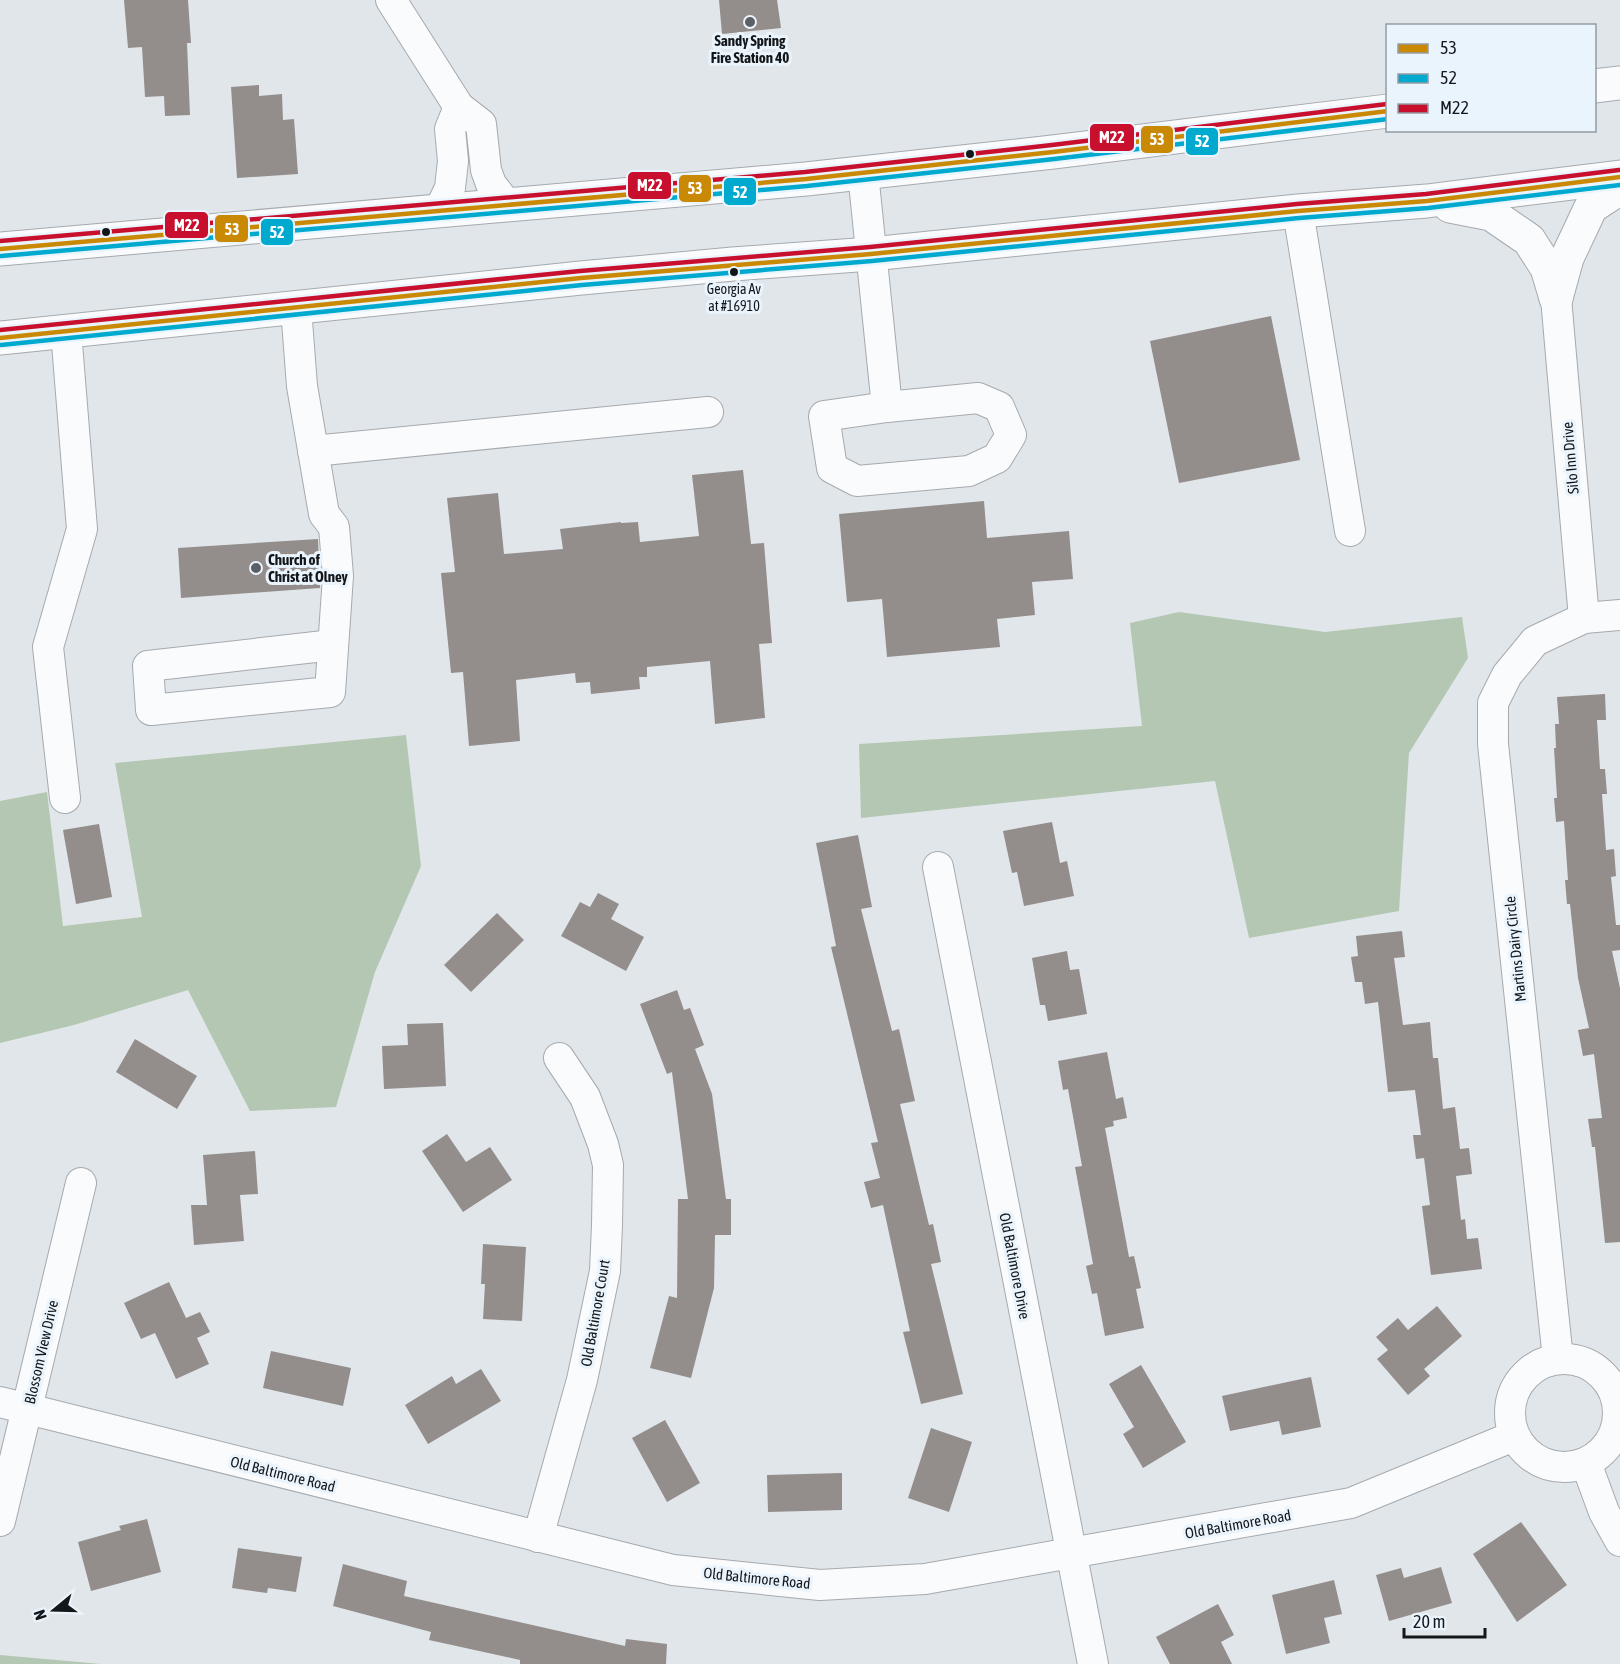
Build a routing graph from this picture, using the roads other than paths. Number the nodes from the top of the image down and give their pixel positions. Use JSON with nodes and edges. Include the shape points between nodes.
{"nodes":[{"id":1,"x":391,"y":0,"type":"edge"},
{"id":2,"x":1620,"y":83,"type":"edge"},
{"id":3,"x":1596,"y":86,"type":"edge"},
{"id":4,"x":459,"y":107,"type":"junction"},
{"id":5,"x":1386,"y":111,"type":"edge"},
{"id":6,"x":863,"y":172,"type":"junction"},
{"id":7,"x":1620,"y":177,"type":"edge"},
{"id":8,"x":1620,"y":188,"type":"edge"},
{"id":9,"x":1427,"y":201,"type":"junction"},
{"id":10,"x":507,"y":205,"type":"junction"},
{"id":11,"x":439,"y":211,"type":"junction"},
{"id":12,"x":1298,"y":211,"type":"junction"},
{"id":13,"x":0,"y":249,"type":"edge"},
{"id":14,"x":871,"y":254,"type":"junction"},
{"id":15,"x":1556,"y":298,"type":"junction"},
{"id":16,"x":296,"y":308,"type":"junction"},
{"id":17,"x":66,"y":331,"type":"junction"},
{"id":18,"x":0,"y":338,"type":"edge"},
{"id":19,"x":888,"y":407,"type":"junction"},
{"id":20,"x":708,"y":412,"type":"dead end"},
{"id":21,"x":313,"y":451,"type":"junction"},
{"id":22,"x":1350,"y":531,"type":"dead end"},
{"id":23,"x":1620,"y":615,"type":"edge"},
{"id":24,"x":1584,"y":618,"type":"junction"},
{"id":25,"x":333,"y":645,"type":"junction"},
{"id":26,"x":65,"y":798,"type":"dead end"},
{"id":27,"x":938,"y":867,"type":"dead end"},
{"id":28,"x":558,"y":1058,"type":"dead end"},
{"id":29,"x":81,"y":1183,"type":"dead end"},
{"id":30,"x":1558,"y":1359,"type":"junction"},
{"id":31,"x":14,"y":1406,"type":"edge"},
{"id":32,"x":1514,"y":1436,"type":"junction"},
{"id":33,"x":1586,"y":1463,"type":"junction"},
{"id":34,"x":0,"y":1521,"type":"edge"},
{"id":35,"x":538,"y":1537,"type":"junction"},
{"id":36,"x":1620,"y":1541,"type":"edge"},
{"id":37,"x":1071,"y":1554,"type":"junction"},
{"id":38,"x":1093,"y":1664,"type":"edge"}],
"edges":[{"from":1,"to":4,"type":"street"},
{"from":2,"to":3,"type":"main road"},
{"from":4,"to":10,"type":"street","via":[[481,124],[486,170]]},
{"from":4,"to":11,"type":"street","via":[[450,129],[450,188]]},
{"from":5,"to":6,"type":"main road"},
{"from":6,"to":10,"type":"main road"},
{"from":6,"to":14,"type":"street"},
{"from":7,"to":9,"type":"main road"},
{"from":8,"to":15,"type":"main road","via":[[1591,207],[1567,258]]},
{"from":9,"to":12,"type":"main road"},
{"from":9,"to":15,"type":"main road","via":[[1491,214],[1529,240],[1547,268]]},
{"from":10,"to":11,"type":"main road"},
{"from":11,"to":13,"type":"main road"},
{"from":12,"to":14,"type":"main road"},
{"from":12,"to":22,"type":"street"},
{"from":14,"to":16,"type":"main road"},
{"from":14,"to":19,"type":"street"},
{"from":15,"to":24,"type":"street","name":"Silo Inn Drive"},
{"from":16,"to":17,"type":"main road"},
{"from":16,"to":21,"type":"street","via":[[302,386]]},
{"from":17,"to":18,"type":"main road"},
{"from":17,"to":26,"type":"street","via":[[82,529],[48,647]]},
{"from":19,"to":19,"type":"street","via":[[824,416],[832,468],[857,481],[969,471],[997,458],[1011,435],[999,407],[978,399]]},
{"from":20,"to":21,"type":"street"},
{"from":21,"to":25,"type":"street","via":[[324,514],[334,527],[338,576]]},
{"from":23,"to":24,"type":"street","name":"Martins Dairy Circle"},
{"from":24,"to":30,"type":"street","name":"Martins Dairy Circle","via":[[1535,641],[1507,675],[1493,703],[1493,744]]},
{"from":25,"to":25,"type":"street","via":[[330,692],[151,710],[148,666]]},
{"from":27,"to":37,"type":"street","name":"Old Baltimore Drive"},
{"from":28,"to":35,"type":"street","name":"Old Baltimore Court","via":[[585,1097],[608,1165],[605,1271],[582,1380]]},
{"from":29,"to":31,"type":"street","name":"Blossom View Drive"},
{"from":30,"to":32,"type":"street","via":[[1534,1367],[1518,1385],[1510,1411]]},
{"from":30,"to":33,"type":"street","via":[[1580,1361],[1597,1369],[1611,1385],[1619,1407],[1616,1431],[1604,1451]]},
{"from":31,"to":34,"type":"street","name":"Blossom View Drive"},
{"from":31,"to":35,"type":"street","name":"Old Baltimore Road"},
{"from":32,"to":33,"type":"street","via":[[1525,1452],[1543,1464],[1566,1468]]},
{"from":32,"to":37,"type":"street","name":"Old Baltimore Road","via":[[1352,1503]]},
{"from":33,"to":36,"type":"street","via":[[1604,1512]]},
{"from":35,"to":37,"type":"street","name":"Old Baltimore Road","via":[[673,1570],[820,1585],[925,1580]]},
{"from":37,"to":38,"type":"street","name":"Old Baltimore Drive"}]}
